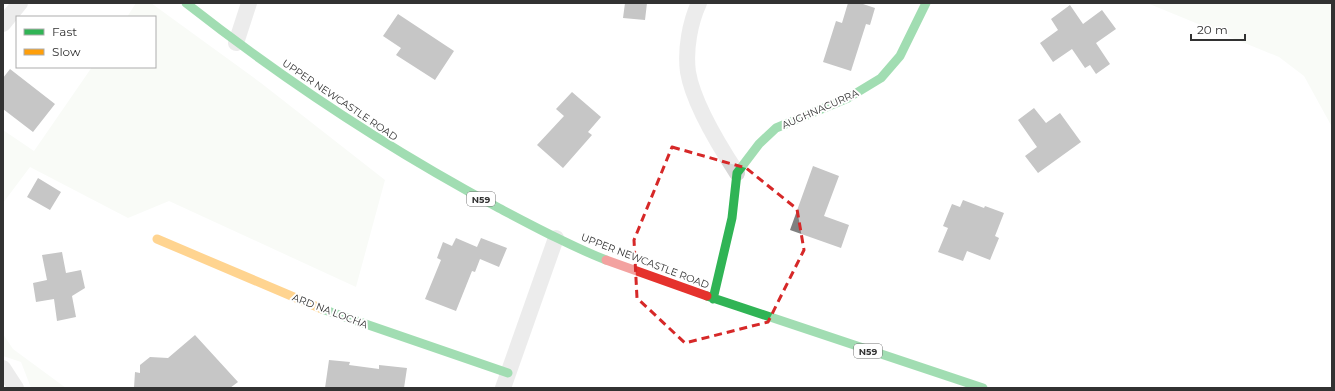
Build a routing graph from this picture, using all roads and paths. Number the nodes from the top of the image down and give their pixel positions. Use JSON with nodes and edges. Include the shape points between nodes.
{"nodes":[{"id":1,"x":20,"y":3,"type":"edge"},
{"id":2,"x":186,"y":3,"type":"edge"},
{"id":3,"x":249,"y":3,"type":"edge"},
{"id":4,"x":699,"y":3,"type":"edge"},
{"id":5,"x":926,"y":3,"type":"edge"},
{"id":6,"x":3,"y":24,"type":"edge"},
{"id":7,"x":236,"y":43,"type":"junction"},
{"id":8,"x":737,"y":173,"type":"junction"},
{"id":9,"x":556,"y":238,"type":"junction"},
{"id":10,"x":157,"y":239,"type":"dead end"},
{"id":11,"x":713,"y":298,"type":"junction"},
{"id":12,"x":3,"y":368,"type":"edge"},
{"id":13,"x":508,"y":373,"type":"junction"},
{"id":14,"x":16,"y":388,"type":"edge"},
{"id":15,"x":503,"y":388,"type":"edge"},
{"id":16,"x":983,"y":388,"type":"edge"}],
"edges":[{"from":1,"to":6,"type":"street"},
{"from":2,"to":7,"type":"main road","name":"UPPER NEWCASTLE ROAD","number":"N59"},
{"from":3,"to":7,"type":"street"},
{"from":4,"to":8,"type":"street","via":[[694,15],[689,44],[689,76],[711,130]]},
{"from":5,"to":8,"type":"main road","name":"AUGHNACURRA","via":[[900,56],[881,78],[848,98],[776,128],[758,144]]},
{"from":7,"to":9,"type":"main road","name":"UPPER NEWCASTLE ROAD","number":"N59","via":[[356,127],[453,185]]},
{"from":8,"to":11,"type":"main road","name":"AUGHNACURRA","via":[[732,218]]},
{"from":9,"to":11,"type":"main road","name":"UPPER NEWCASTLE ROAD","number":"N59","via":[[593,255]]},
{"from":9,"to":13,"type":"street"},
{"from":10,"to":13,"type":"main road","name":"ARD NA LOCHA","via":[[325,310]]},
{"from":11,"to":16,"type":"main road","name":"UPPER NEWCASTLE ROAD","number":"N59","via":[[808,332]]},
{"from":12,"to":14,"type":"street"},
{"from":13,"to":15,"type":"street"}]}
